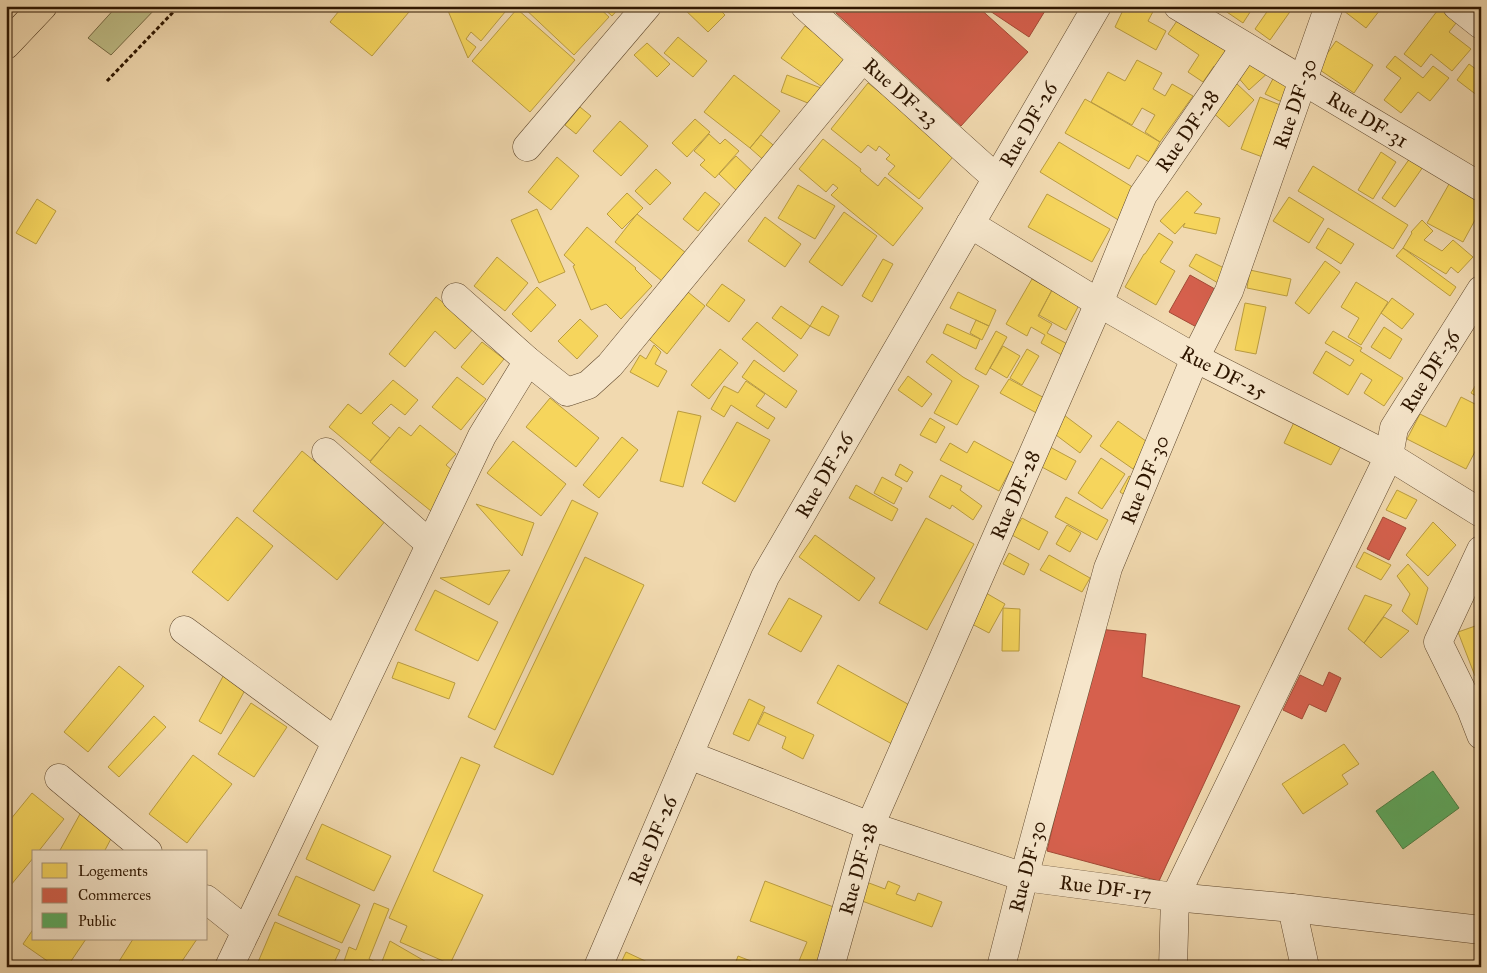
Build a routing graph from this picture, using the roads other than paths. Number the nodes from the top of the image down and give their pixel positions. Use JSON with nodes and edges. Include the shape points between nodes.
{"nodes":[{"id":1,"x":43,"y":6,"type":"edge"},
{"id":2,"x":647,"y":6,"type":"edge"},
{"id":3,"x":1097,"y":6,"type":"edge"},
{"id":4,"x":1178,"y":6,"type":"edge"},
{"id":5,"x":1329,"y":6,"type":"edge"},
{"id":6,"x":1457,"y":6,"type":"edge"},
{"id":7,"x":813,"y":9,"type":"edge"},
{"id":8,"x":1481,"y":25,"type":"edge"},
{"id":9,"x":6,"y":45,"type":"edge"},
{"id":10,"x":1246,"y":47,"type":"junction"},
{"id":11,"x":863,"y":58,"type":"junction"},
{"id":12,"x":1302,"y":81,"type":"junction"},
{"id":13,"x":527,"y":147,"type":"dead end"},
{"id":14,"x":996,"y":178,"type":"junction"},
{"id":15,"x":1481,"y":187,"type":"edge"},
{"id":16,"x":970,"y":224,"type":"junction"},
{"id":17,"x":1481,"y":290,"type":"edge"},
{"id":18,"x":456,"y":297,"type":"dead end"},
{"id":19,"x":1098,"y":303,"type":"junction"},
{"id":20,"x":1195,"y":358,"type":"junction"},
{"id":21,"x":528,"y":361,"type":"junction"},
{"id":22,"x":326,"y":452,"type":"dead end"},
{"id":23,"x":1389,"y":456,"type":"junction"},
{"id":24,"x":1481,"y":513,"type":"edge"},
{"id":25,"x":430,"y":544,"type":"junction"},
{"id":26,"x":1481,"y":550,"type":"edge"},
{"id":27,"x":184,"y":630,"type":"dead end"},
{"id":28,"x":1481,"y":735,"type":"edge"},
{"id":29,"x":335,"y":741,"type":"junction"},
{"id":30,"x":689,"y":755,"type":"junction"},
{"id":31,"x":59,"y":778,"type":"dead end"},
{"id":32,"x":870,"y":826,"type":"junction"},
{"id":33,"x":146,"y":850,"type":"edge"},
{"id":34,"x":1024,"y":877,"type":"junction"},
{"id":35,"x":1175,"y":897,"type":"junction"},
{"id":36,"x":208,"y":901,"type":"edge"},
{"id":37,"x":1292,"y":908,"type":"junction"},
{"id":38,"x":1481,"y":930,"type":"edge"},
{"id":39,"x":246,"y":931,"type":"junction"},
{"id":40,"x":229,"y":967,"type":"edge"},
{"id":41,"x":598,"y":967,"type":"edge"},
{"id":42,"x":830,"y":967,"type":"edge"},
{"id":43,"x":1001,"y":967,"type":"edge"},
{"id":44,"x":1173,"y":967,"type":"edge"},
{"id":45,"x":1304,"y":967,"type":"edge"}],
"edges":[{"from":1,"to":9,"type":"highway"},
{"from":2,"to":13,"type":"street"},
{"from":3,"to":14,"type":"street","name":"Rue DF-26"},
{"from":4,"to":10,"type":"street","name":"Rue DF-31"},
{"from":5,"to":12,"type":"street","name":"Rue DF-30"},
{"from":6,"to":8,"type":"street"},
{"from":7,"to":11,"type":"street","name":"Rue DF-23"},
{"from":10,"to":12,"type":"street","name":"Rue DF-31"},
{"from":10,"to":19,"type":"street","name":"Rue DF-28","via":[[1143,195]]},
{"from":11,"to":14,"type":"street","name":"Rue DF-23"},
{"from":11,"to":21,"type":"street","via":[[610,365],[588,385],[567,392]]},
{"from":12,"to":15,"type":"street","name":"Rue DF-31"},
{"from":12,"to":20,"type":"street","name":"Rue DF-30","via":[[1229,291]]},
{"from":14,"to":16,"type":"street","name":"Rue DF-26"},
{"from":16,"to":19,"type":"street","name":"Rue DF-25"},
{"from":16,"to":30,"type":"street","name":"Rue DF-26","via":[[765,577]]},
{"from":17,"to":23,"type":"street","name":"Rue DF-36","via":[[1394,428]]},
{"from":18,"to":21,"type":"street"},
{"from":19,"to":20,"type":"street","name":"Rue DF-25"},
{"from":19,"to":32,"type":"street","name":"Rue DF-28"},
{"from":20,"to":23,"type":"street","name":"Rue DF-25"},
{"from":20,"to":34,"type":"street","name":"Rue DF-30","via":[[1108,568]]},
{"from":21,"to":25,"type":"street","via":[[482,436]]},
{"from":22,"to":25,"type":"street"},
{"from":23,"to":24,"type":"street","name":"Rue DF-25"},
{"from":23,"to":35,"type":"street","name":"Rue DF-36"},
{"from":25,"to":29,"type":"street"},
{"from":26,"to":28,"type":"street","via":[[1438,642]]},
{"from":27,"to":29,"type":"street"},
{"from":29,"to":39,"type":"street"},
{"from":30,"to":32,"type":"street","name":"Rue DF-17"},
{"from":30,"to":41,"type":"street","name":"Rue DF-26"},
{"from":31,"to":33,"type":"street"},
{"from":32,"to":34,"type":"street","name":"Rue DF-17"},
{"from":32,"to":42,"type":"street","name":"Rue DF-28"},
{"from":34,"to":35,"type":"street","name":"Rue DF-17"},
{"from":34,"to":43,"type":"street","name":"Rue DF-30"},
{"from":35,"to":37,"type":"street","name":"Rue DF-17"},
{"from":35,"to":44,"type":"street"},
{"from":36,"to":39,"type":"street"},
{"from":37,"to":38,"type":"street","name":"Rue DF-17"},
{"from":37,"to":45,"type":"street"},
{"from":39,"to":40,"type":"street"}]}
